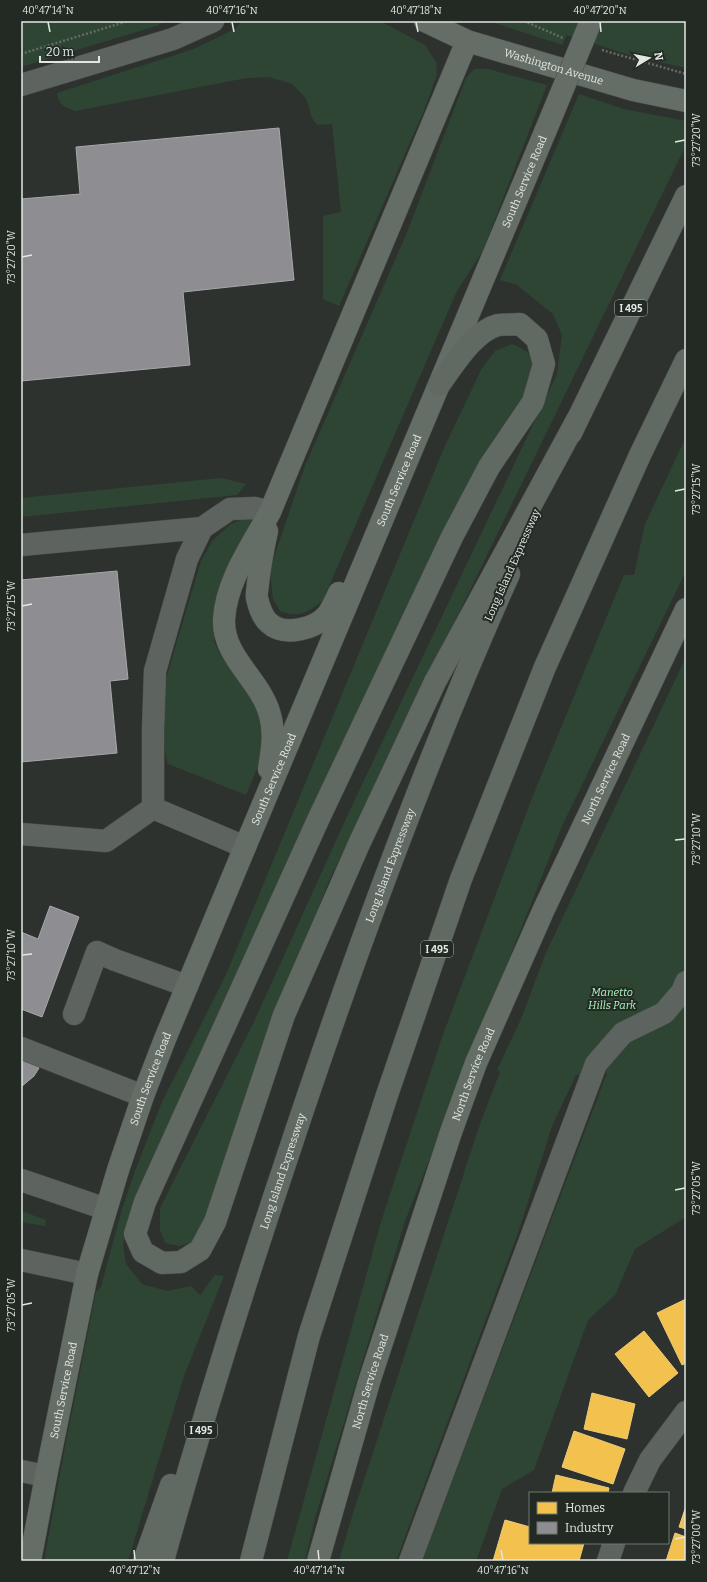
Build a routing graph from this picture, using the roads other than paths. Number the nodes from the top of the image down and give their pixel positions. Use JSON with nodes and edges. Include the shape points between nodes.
{"nodes":[{"id":1,"x":213,"y":21,"type":"edge"},
{"id":2,"x":425,"y":21,"type":"edge"},
{"id":3,"x":591,"y":21,"type":"edge"},
{"id":4,"x":467,"y":41,"type":"junction"},
{"id":5,"x":21,"y":85,"type":"edge"},
{"id":6,"x":686,"y":101,"type":"edge"},
{"id":7,"x":686,"y":196,"type":"edge"},
{"id":8,"x":686,"y":360,"type":"edge"},
{"id":9,"x":439,"y":385,"type":"junction"},
{"id":10,"x":577,"y":420,"type":"junction"},
{"id":11,"x":404,"y":467,"type":"junction"},
{"id":12,"x":270,"y":512,"type":"junction"},
{"id":13,"x":202,"y":528,"type":"junction"},
{"id":14,"x":21,"y":545,"type":"edge"},
{"id":15,"x":686,"y":609,"type":"edge"},
{"id":16,"x":262,"y":806,"type":"junction"},
{"id":17,"x":153,"y":808,"type":"junction"},
{"id":18,"x":21,"y":834,"type":"edge"},
{"id":19,"x":245,"y":847,"type":"junction"},
{"id":20,"x":686,"y":982,"type":"edge"},
{"id":21,"x":188,"y":986,"type":"junction"},
{"id":22,"x":74,"y":1014,"type":"dead end"},
{"id":23,"x":21,"y":1048,"type":"edge"},
{"id":24,"x":143,"y":1096,"type":"junction"},
{"id":25,"x":21,"y":1180,"type":"edge"},
{"id":26,"x":106,"y":1209,"type":"junction"},
{"id":27,"x":21,"y":1260,"type":"edge"},
{"id":28,"x":87,"y":1274,"type":"junction"},
{"id":29,"x":240,"y":1300,"type":"junction"},
{"id":30,"x":686,"y":1412,"type":"edge"},
{"id":31,"x":21,"y":1470,"type":"edge"},
{"id":32,"x":46,"y":1476,"type":"junction"},
{"id":33,"x":634,"y":1492,"type":"edge"},
{"id":34,"x":614,"y":1544,"type":"edge"},
{"id":35,"x":30,"y":1561,"type":"edge"},
{"id":36,"x":144,"y":1561,"type":"edge"},
{"id":37,"x":163,"y":1561,"type":"edge"},
{"id":38,"x":251,"y":1561,"type":"edge"},
{"id":39,"x":318,"y":1561,"type":"edge"},
{"id":40,"x":410,"y":1561,"type":"edge"},
{"id":41,"x":608,"y":1561,"type":"edge"}],
"edges":[{"from":1,"to":5,"type":"street","via":[[173,39]]},
{"from":2,"to":4,"type":"main road","name":"Washington Avenue"},
{"from":3,"to":9,"type":"main road","name":"South Service Road","bridge":true},
{"from":4,"to":6,"type":"main road","name":"Washington Avenue","via":[[632,90]]},
{"from":4,"to":12,"type":"main road"},
{"from":7,"to":10,"type":"highway","name":"Long Island Expressway","number":"I 495"},
{"from":8,"to":38,"type":"highway","number":"I 495","via":[[640,455],[545,667],[461,879],[387,1095],[309,1336]]},
{"from":9,"to":10,"type":"highway","via":[[482,332],[498,325],[520,324],[538,339],[544,364],[533,402],[489,467],[452,537],[318,820],[145,1202],[135,1234],[143,1252],[162,1264],[181,1262],[200,1250],[215,1222],[284,1015],[358,844],[435,682]]},
{"from":9,"to":11,"type":"main road","name":"South Service Road"},
{"from":10,"to":29,"type":"highway","name":"Long Island Expressway","number":"I 495","via":[[474,652],[392,856],[317,1066]]},
{"from":11,"to":12,"type":"main road","via":[[328,615],[317,624],[305,628],[280,629],[269,624],[261,612],[257,597],[260,564]]},
{"from":11,"to":16,"type":"main road","name":"South Service Road"},
{"from":12,"to":13,"type":"street","via":[[255,508],[230,509]]},
{"from":12,"to":16,"type":"main road","via":[[236,576],[224,621],[226,634],[237,661],[265,701],[273,725],[274,738]]},
{"from":13,"to":14,"type":"street"},
{"from":13,"to":17,"type":"street","via":[[188,560],[155,671]]},
{"from":15,"to":39,"type":"main road","name":"North Service Road","via":[[544,909],[476,1063],[369,1382]]},
{"from":16,"to":19,"type":"main road","name":"South Service Road"},
{"from":17,"to":18,"type":"street","via":[[106,841]]},
{"from":17,"to":19,"type":"street"},
{"from":19,"to":21,"type":"main road","name":"South Service Road"},
{"from":20,"to":40,"type":"street","via":[[682,992],[664,1013],[623,1033],[596,1064]]},
{"from":21,"to":22,"type":"street","via":[[97,952]]},
{"from":21,"to":24,"type":"main road","name":"South Service Road"},
{"from":23,"to":24,"type":"street"},
{"from":24,"to":26,"type":"main road","name":"South Service Road"},
{"from":25,"to":26,"type":"street"},
{"from":26,"to":28,"type":"main road","name":"South Service Road"},
{"from":27,"to":28,"type":"street"},
{"from":28,"to":32,"type":"main road","name":"South Service Road"},
{"from":29,"to":36,"type":"highway"},
{"from":29,"to":37,"type":"highway","name":"Long Island Expressway","number":"I 495"},
{"from":30,"to":33,"type":"street","via":[[650,1460]]},
{"from":31,"to":32,"type":"street"},
{"from":32,"to":35,"type":"main road","name":"South Service Road"},
{"from":34,"to":41,"type":"street"}]}
